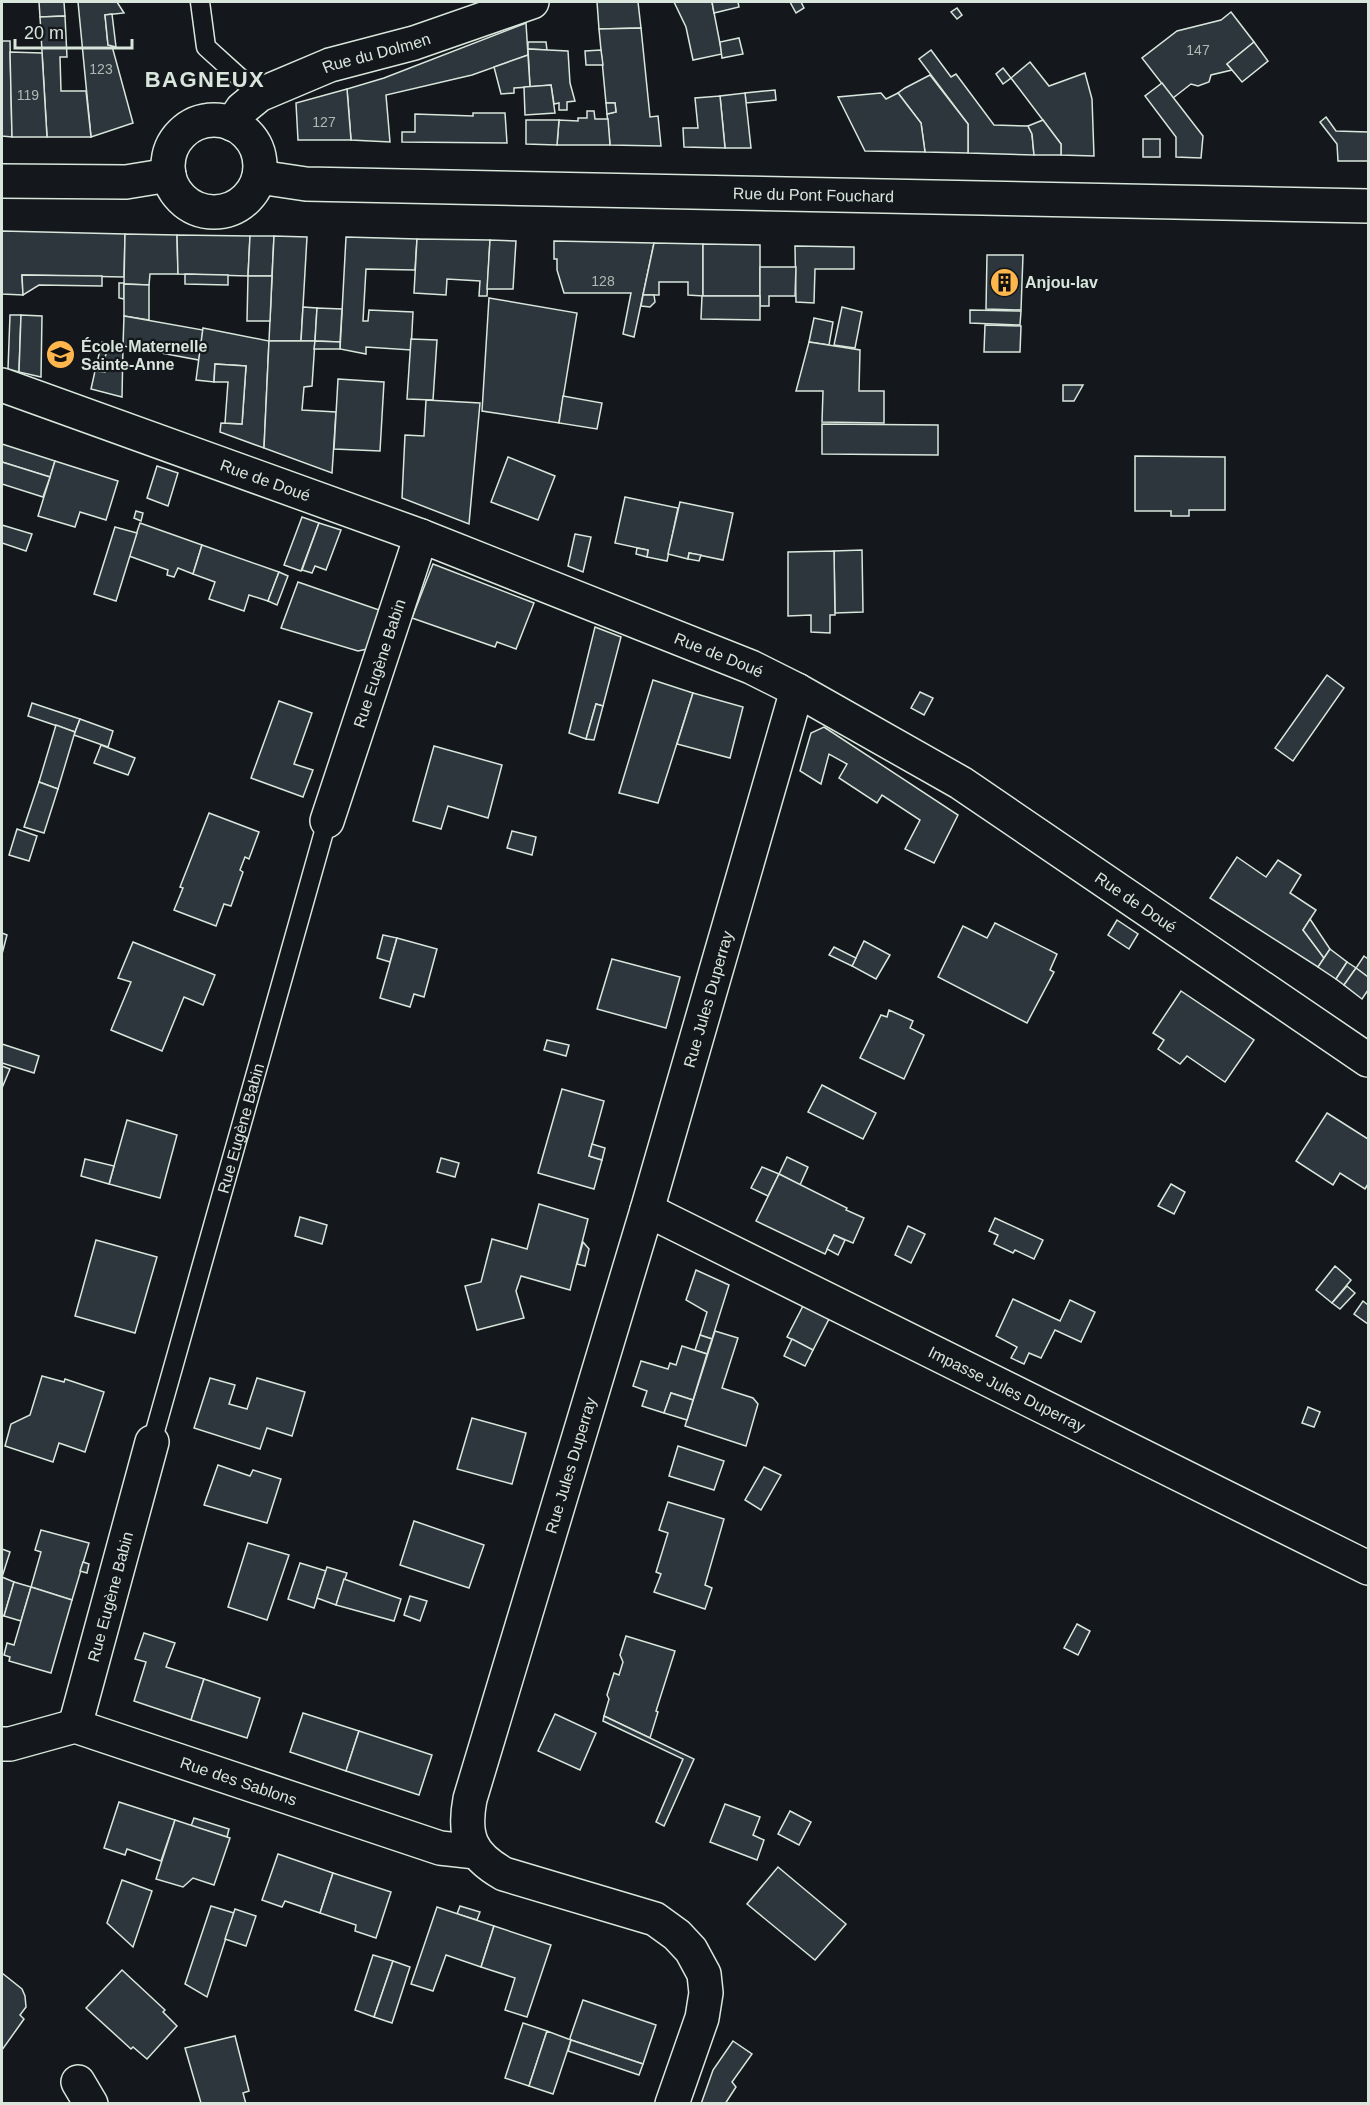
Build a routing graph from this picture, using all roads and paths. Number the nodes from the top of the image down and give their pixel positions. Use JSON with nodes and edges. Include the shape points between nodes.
{"nodes":[{"id":1,"x":200,"y":2,"type":"edge"},
{"id":2,"x":532,"y":2,"type":"edge"},
{"id":3,"x":260,"y":95,"type":"junction"},
{"id":4,"x":232,"y":124,"type":"junction"},
{"id":5,"x":169,"y":175,"type":"junction"},
{"id":6,"x":259,"y":177,"type":"junction"},
{"id":7,"x":2,"y":181,"type":"edge"},
{"id":8,"x":1368,"y":206,"type":"edge"},
{"id":9,"x":2,"y":385,"type":"edge"},
{"id":10,"x":421,"y":536,"type":"junction"},
{"id":11,"x":797,"y":690,"type":"junction"},
{"id":12,"x":327,"y":821,"type":"joint"},
{"id":13,"x":1368,"y":1060,"type":"edge"},
{"id":14,"x":647,"y":1210,"type":"junction"},
{"id":15,"x":152,"y":1442,"type":"joint"},
{"id":16,"x":1368,"y":1568,"type":"edge"},
{"id":17,"x":75,"y":1726,"type":"junction"},
{"id":18,"x":2,"y":1744,"type":"edge"},
{"id":19,"x":476,"y":1852,"type":"junction"},
{"id":20,"x":672,"y":2103,"type":"edge"}],
"edges":[{"from":1,"to":3,"type":"lane","via":[[206,47]]},
{"from":2,"to":3,"type":"street","name":"Rue du Dolmen","via":[[414,43],[330,65]]},
{"from":3,"to":4,"type":"street","name":"Rue du Dolmen","via":[[242,109]]},
{"from":4,"to":5,"type":"street","via":[[204,122],[180,135],[170,154]]},
{"from":4,"to":6,"type":"street","via":[[252,140],[259,158]]},
{"from":5,"to":6,"type":"street","via":[[184,201],[197,210],[213,213],[242,203],[253,192]]},
{"from":5,"to":7,"type":"street","via":[[126,182]]},
{"from":6,"to":8,"type":"street","name":"Rue du Pont Fouchard","via":[[306,184]]},
{"from":9,"to":10,"type":"street","name":"Rue de Doué"},
{"from":10,"to":11,"type":"street","name":"Rue de Doué","via":[[750,667]]},
{"from":10,"to":12,"type":"street","name":"Rue Eugène Babin"},
{"from":11,"to":13,"type":"street","name":"Rue de Doué","via":[[961,783]]},
{"from":11,"to":14,"type":"street","name":"Rue Jules Duperray"},
{"from":12,"to":15,"type":"lane","name":"Rue Eugène Babin"},
{"from":14,"to":16,"type":"street","name":"Impasse Jules Duperray"},
{"from":14,"to":19,"type":"street","name":"Rue Jules Duperray","via":[[470,1799],[468,1834]]},
{"from":15,"to":17,"type":"street","name":"Rue Eugène Babin"},
{"from":17,"to":18,"type":"street"},
{"from":17,"to":19,"type":"street","name":"Rue des Sablons","via":[[440,1848]]},
{"from":19,"to":20,"type":"street","via":[[504,1874],[655,1919],[691,1950],[704,1974],[706,1993],[702,2018]]}]}
